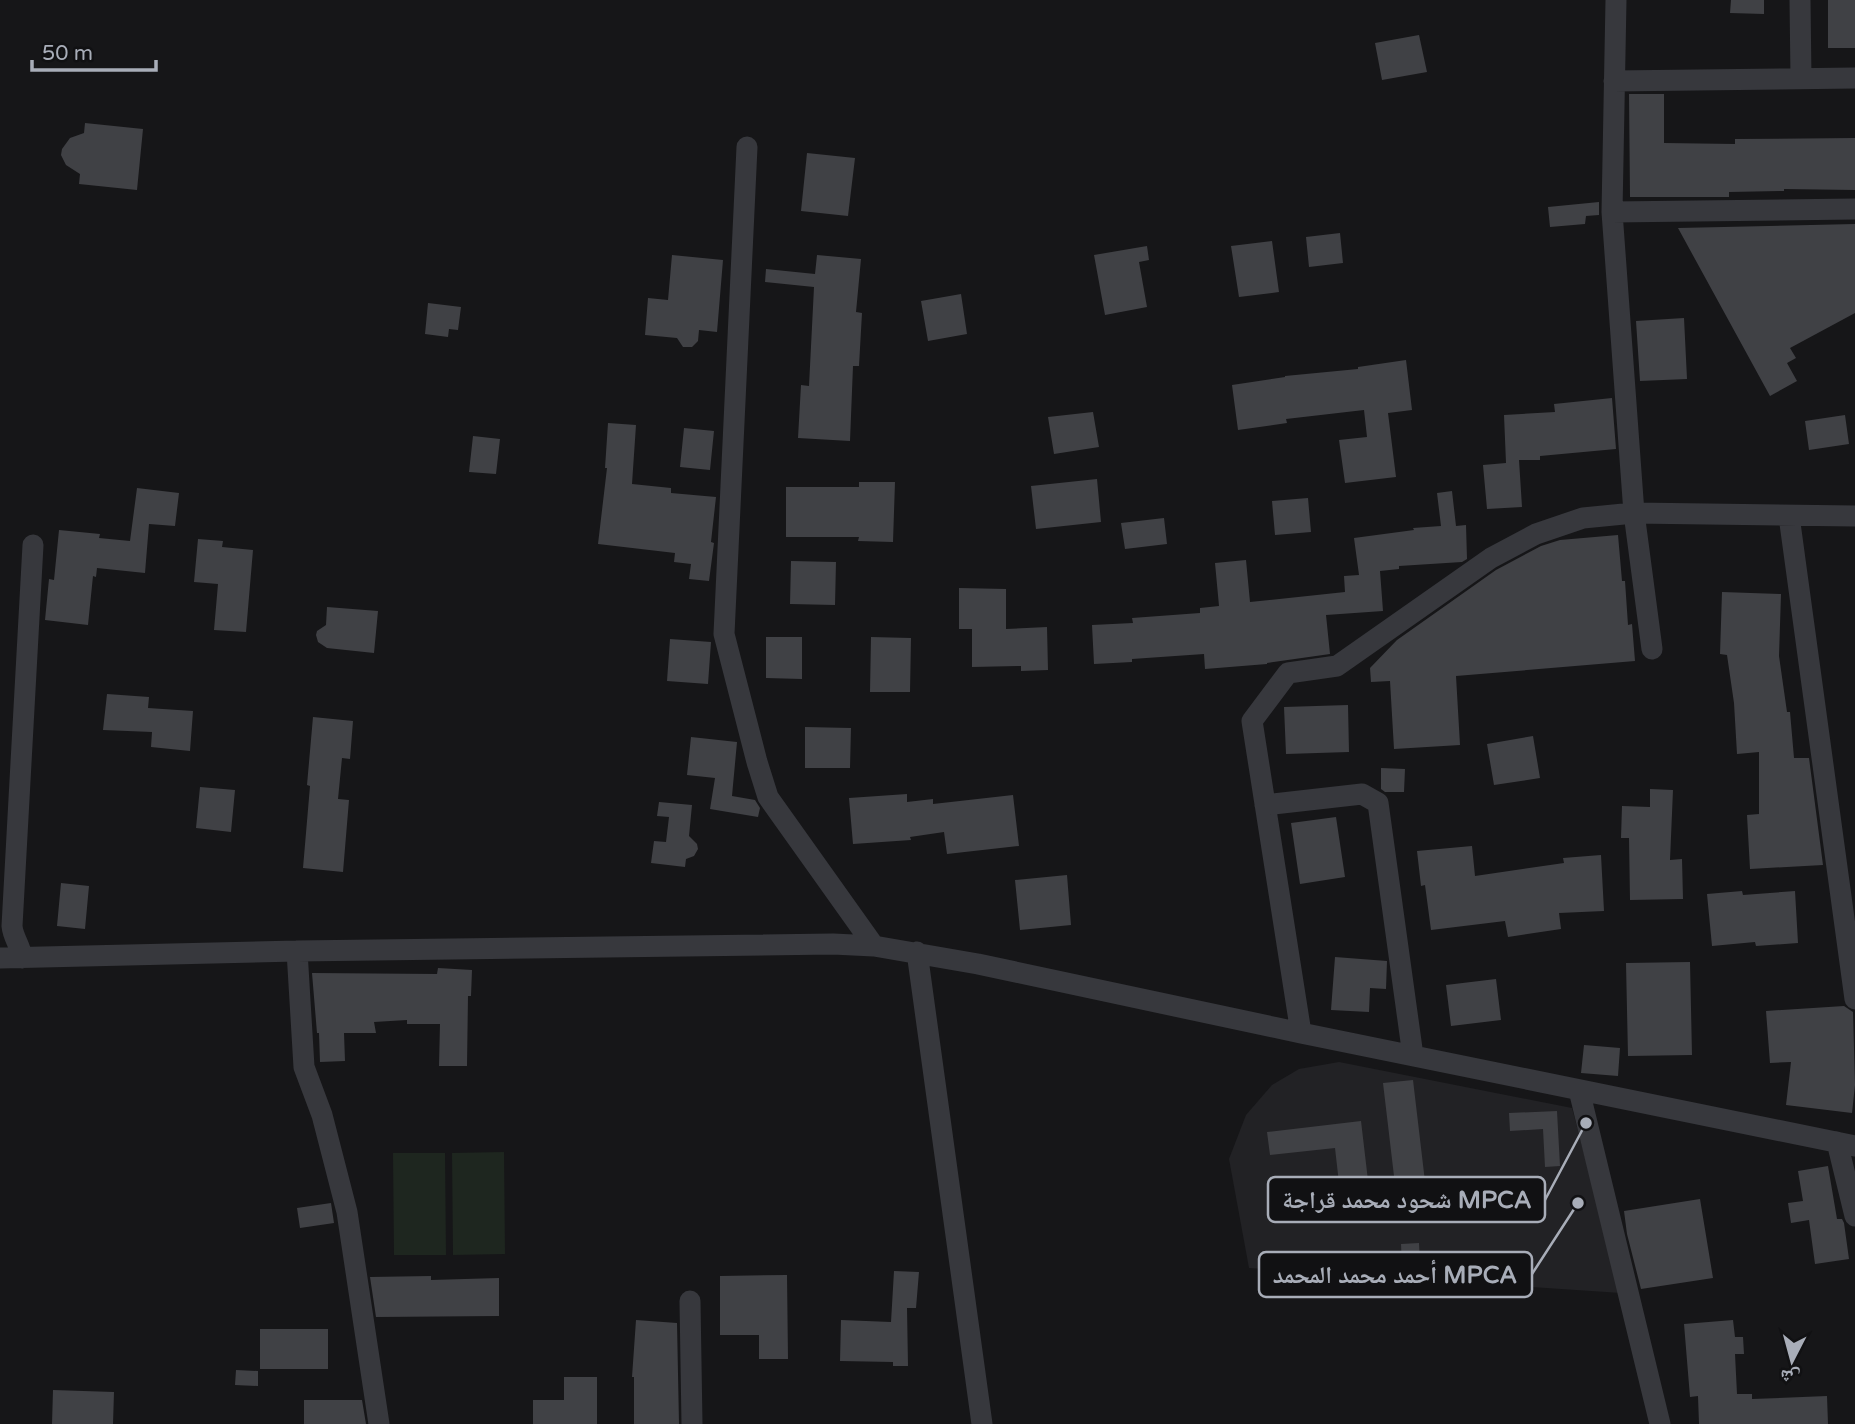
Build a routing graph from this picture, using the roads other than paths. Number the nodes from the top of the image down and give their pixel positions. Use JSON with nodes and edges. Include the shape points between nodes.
{"nodes":[{"id":1,"x":1616,"y":0,"type":"edge"},
{"id":2,"x":1800,"y":0,"type":"edge"},
{"id":3,"x":1801,"y":78,"type":"junction"},
{"id":4,"x":1855,"y":78,"type":"edge"},
{"id":5,"x":1614,"y":82,"type":"junction"},
{"id":6,"x":747,"y":147,"type":"dead end"},
{"id":7,"x":1855,"y":209,"type":"edge"},
{"id":8,"x":1612,"y":212,"type":"junction"},
{"id":9,"x":1634,"y":513,"type":"junction"},
{"id":10,"x":1788,"y":516,"type":"junction"},
{"id":11,"x":1855,"y":516,"type":"edge"},
{"id":12,"x":33,"y":545,"type":"dead end"},
{"id":13,"x":1652,"y":649,"type":"dead end"},
{"id":14,"x":1265,"y":805,"type":"junction"},
{"id":15,"x":874,"y":946,"type":"junction"},
{"id":16,"x":297,"y":951,"type":"junction"},
{"id":17,"x":917,"y":953,"type":"junction"},
{"id":18,"x":0,"y":958,"type":"edge"},
{"id":19,"x":22,"y":958,"type":"junction"},
{"id":20,"x":1855,"y":999,"type":"edge"},
{"id":21,"x":1301,"y":1033,"type":"junction"},
{"id":22,"x":1413,"y":1056,"type":"junction"},
{"id":23,"x":1580,"y":1090,"type":"junction"},
{"id":24,"x":1846,"y":1144,"type":"edge"},
{"id":25,"x":1855,"y":1216,"type":"edge"},
{"id":26,"x":690,"y":1301,"type":"dead end"},
{"id":27,"x":379,"y":1424,"type":"edge"},
{"id":28,"x":692,"y":1424,"type":"edge"},
{"id":29,"x":982,"y":1424,"type":"edge"},
{"id":30,"x":1660,"y":1424,"type":"edge"}],
"edges":[{"from":1,"to":5,"type":"street"},
{"from":2,"to":3,"type":"street"},
{"from":3,"to":4,"type":"street"},
{"from":3,"to":5,"type":"street"},
{"from":5,"to":8,"type":"street"},
{"from":6,"to":15,"type":"street","via":[[724,634],[768,797]]},
{"from":7,"to":8,"type":"street"},
{"from":8,"to":9,"type":"street"},
{"from":9,"to":10,"type":"street"},
{"from":9,"to":13,"type":"street"},
{"from":9,"to":14,"type":"street","via":[[1583,518],[1536,534],[1491,558],[1337,666],[1288,673],[1252,721]]},
{"from":10,"to":11,"type":"street"},
{"from":10,"to":20,"type":"street"},
{"from":12,"to":19,"type":"street","via":[[12,926]]},
{"from":14,"to":21,"type":"street"},
{"from":14,"to":22,"type":"street","via":[[1362,794],[1378,803]]},
{"from":15,"to":16,"type":"street"},
{"from":15,"to":17,"type":"street"},
{"from":16,"to":19,"type":"street"},
{"from":16,"to":27,"type":"street","via":[[304,1067],[322,1115],[346,1212]]},
{"from":17,"to":21,"type":"street"},
{"from":17,"to":29,"type":"street"},
{"from":18,"to":19,"type":"street"},
{"from":21,"to":22,"type":"street"},
{"from":22,"to":23,"type":"street"},
{"from":23,"to":24,"type":"street"},
{"from":23,"to":30,"type":"street"},
{"from":24,"to":25,"type":"street"},
{"from":26,"to":28,"type":"street"}]}
